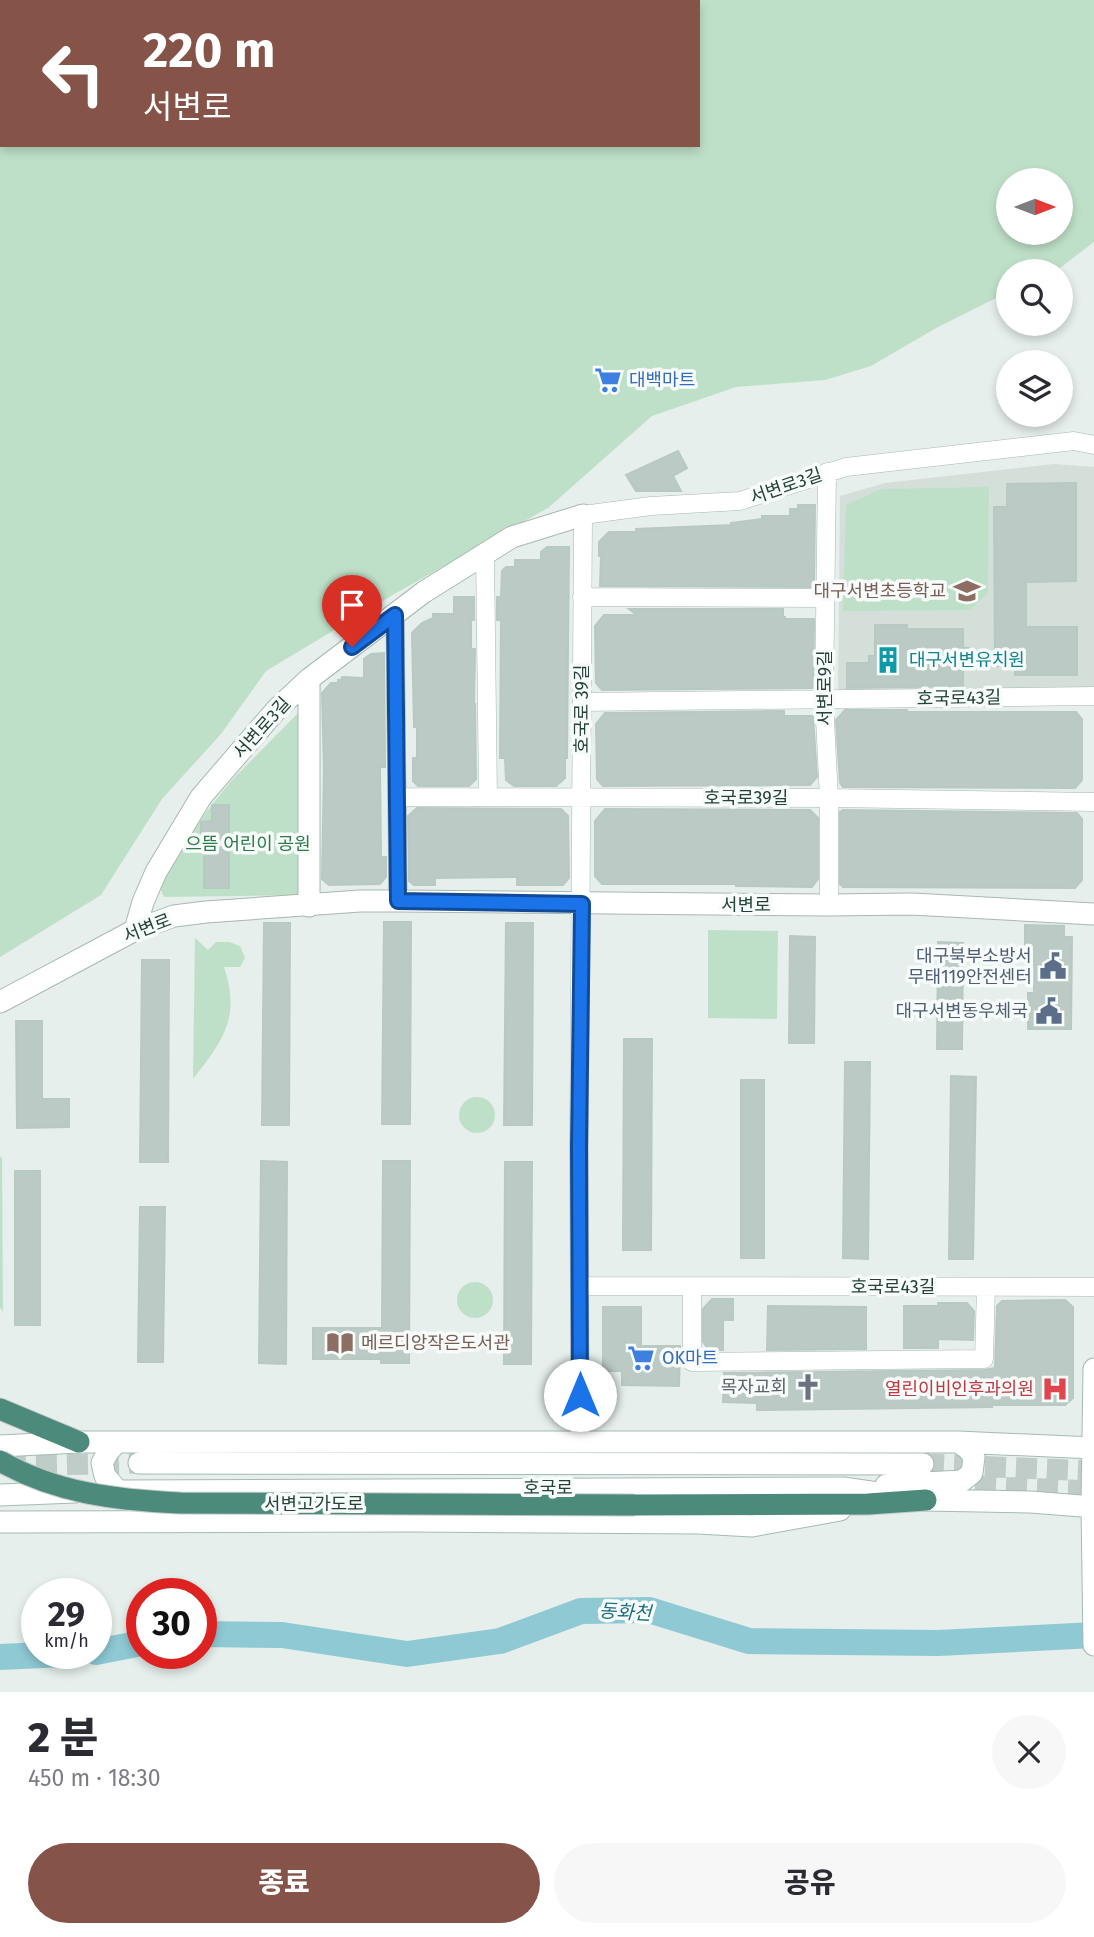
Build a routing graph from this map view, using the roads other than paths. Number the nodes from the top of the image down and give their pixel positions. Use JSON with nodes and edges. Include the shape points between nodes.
{"nodes":[{"id":1,"x":1094,"y":445,"type":"edge"},
{"id":2,"x":827,"y":472,"type":"junction"},
{"id":3,"x":583,"y":515,"type":"junction"},
{"id":4,"x":485,"y":554,"type":"junction"},
{"id":5,"x":582,"y":597,"type":"junction"},
{"id":6,"x":826,"y":598,"type":"junction"},
{"id":7,"x":395,"y":615,"type":"junction"},
{"id":8,"x":309,"y":680,"type":"junction"},
{"id":9,"x":1094,"y":696,"type":"edge"},
{"id":10,"x":824,"y":700,"type":"junction"},
{"id":11,"x":582,"y":702,"type":"junction"},
{"id":12,"x":397,"y":797,"type":"junction"},
{"id":13,"x":488,"y":797,"type":"junction"},
{"id":14,"x":583,"y":797,"type":"junction"},
{"id":15,"x":829,"y":798,"type":"junction"},
{"id":16,"x":1094,"y":802,"type":"edge"},
{"id":17,"x":398,"y":901,"type":"junction"},
{"id":18,"x":582,"y":904,"type":"junction"},
{"id":19,"x":829,"y":905,"type":"junction"},
{"id":20,"x":309,"y":906,"type":"junction"},
{"id":21,"x":1094,"y":914,"type":"edge"},
{"id":22,"x":135,"y":930,"type":"junction"},
{"id":23,"x":0,"y":1002,"type":"edge"},
{"id":24,"x":581,"y":1286,"type":"junction"},
{"id":25,"x":692,"y":1287,"type":"junction"},
{"id":26,"x":986,"y":1287,"type":"junction"},
{"id":27,"x":1094,"y":1287,"type":"edge"},
{"id":28,"x":1094,"y":1369,"type":"edge"},
{"id":29,"x":0,"y":1409,"type":"edge"},
{"id":30,"x":79,"y":1442,"type":"junction"},
{"id":31,"x":117,"y":1442,"type":"junction"},
{"id":32,"x":958,"y":1442,"type":"junction"},
{"id":33,"x":580,"y":1443,"type":"junction"},
{"id":34,"x":0,"y":1446,"type":"edge"},
{"id":35,"x":1094,"y":1448,"type":"edge"},
{"id":36,"x":0,"y":1461,"type":"edge"},
{"id":37,"x":139,"y":1463,"type":"tunnel mouth"},
{"id":38,"x":923,"y":1464,"type":"tunnel mouth"},
{"id":39,"x":843,"y":1488,"type":"junction"},
{"id":40,"x":348,"y":1489,"type":"junction"},
{"id":41,"x":118,"y":1491,"type":"junction"},
{"id":42,"x":0,"y":1495,"type":"edge"},
{"id":43,"x":926,"y":1500,"type":"junction"},
{"id":44,"x":867,"y":1504,"type":"junction"},
{"id":45,"x":1093,"y":1506,"type":"edge"},
{"id":46,"x":411,"y":1521,"type":"junction"},
{"id":47,"x":0,"y":1522,"type":"edge"},
{"id":48,"x":1093,"y":1548,"type":"edge"},
{"id":49,"x":1094,"y":1645,"type":"edge"}],
"edges":[{"from":1,"to":2,"type":"street","name":"서변로3길","via":[[1074,441],[1040,444]]},
{"from":2,"to":3,"type":"street","name":"서변로3길","via":[[740,501]]},
{"from":2,"to":6,"type":"street","name":"서변로9길"},
{"from":3,"to":4,"type":"main road","name":"서변로3길","via":[[512,537]]},
{"from":3,"to":5,"type":"street","name":"호국로 39길"},
{"from":4,"to":7,"type":"main road","name":"서변로3길"},
{"from":4,"to":13,"type":"street"},
{"from":5,"to":6,"type":"street"},
{"from":5,"to":11,"type":"street","name":"호국로 39길"},
{"from":6,"to":10,"type":"street","name":"서변로9길"},
{"from":7,"to":8,"type":"main road","name":"서변로3길"},
{"from":7,"to":12,"type":"street"},
{"from":8,"to":20,"type":"main road"},
{"from":8,"to":22,"type":"main road","name":"서변로3길","via":[[276,709],[201,797],[156,872]]},
{"from":9,"to":10,"type":"street","name":"호국로43길"},
{"from":10,"to":11,"type":"street"},
{"from":10,"to":15,"type":"street","name":"서변로9길"},
{"from":11,"to":14,"type":"street","name":"호국로 39길"},
{"from":12,"to":13,"type":"street","name":"호국로39길"},
{"from":12,"to":17,"type":"street"},
{"from":13,"to":14,"type":"street","name":"호국로39길"},
{"from":14,"to":15,"type":"street","name":"호국로39길"},
{"from":14,"to":18,"type":"street","name":"호국로 39길"},
{"from":15,"to":16,"type":"street","name":"호국로39길"},
{"from":15,"to":19,"type":"street","name":"서변로9길"},
{"from":17,"to":18,"type":"main road","name":"서변로"},
{"from":17,"to":20,"type":"main road","name":"서변로"},
{"from":18,"to":19,"type":"main road","name":"서변로"},
{"from":18,"to":24,"type":"street"},
{"from":19,"to":21,"type":"main road","name":"서변로","via":[[912,904]]},
{"from":20,"to":22,"type":"main road","name":"서변로","via":[[174,916]]},
{"from":22,"to":23,"type":"main road","name":"서변로"},
{"from":24,"to":25,"type":"street"},
{"from":24,"to":33,"type":"street"},
{"from":25,"to":26,"type":"street","name":"호국로43길"},
{"from":25,"to":26,"type":"street","via":[[692,1362],[984,1359]]},
{"from":26,"to":27,"type":"street","name":"호국로43길"},
{"from":28,"to":35,"type":"main road"},
{"from":29,"to":30,"type":"highway"},
{"from":30,"to":31,"type":"main road"},
{"from":30,"to":34,"type":"main road"},
{"from":31,"to":33,"type":"main road"},
{"from":31,"to":41,"type":"main road","via":[[102,1463],[105,1476]]},
{"from":32,"to":33,"type":"main road"},
{"from":32,"to":35,"type":"main road"},
{"from":32,"to":39,"type":"main road","via":[[974,1457],[972,1473],[962,1481]]},
{"from":35,"to":45,"type":"main road"},
{"from":36,"to":44,"type":"highway","name":"서변고가도로","bridge":true,"via":[[57,1486],[128,1501]]},
{"from":37,"to":38,"type":"main road","name":"호국로"},
{"from":39,"to":40,"type":"main road","name":"호국로"},
{"from":39,"to":43,"type":"main road","name":"호국로"},
{"from":40,"to":41,"type":"main road","name":"호국로"},
{"from":40,"to":46,"type":"main road"},
{"from":41,"to":42,"type":"main road","name":"호국로"},
{"from":43,"to":44,"type":"highway","name":"서변고가도로"},
{"from":43,"to":45,"type":"main road","name":"호국로"},
{"from":44,"to":46,"type":"main road","via":[[752,1526]]},
{"from":45,"to":48,"type":"main road"},
{"from":46,"to":47,"type":"main road"},
{"from":48,"to":49,"type":"main road"}]}
